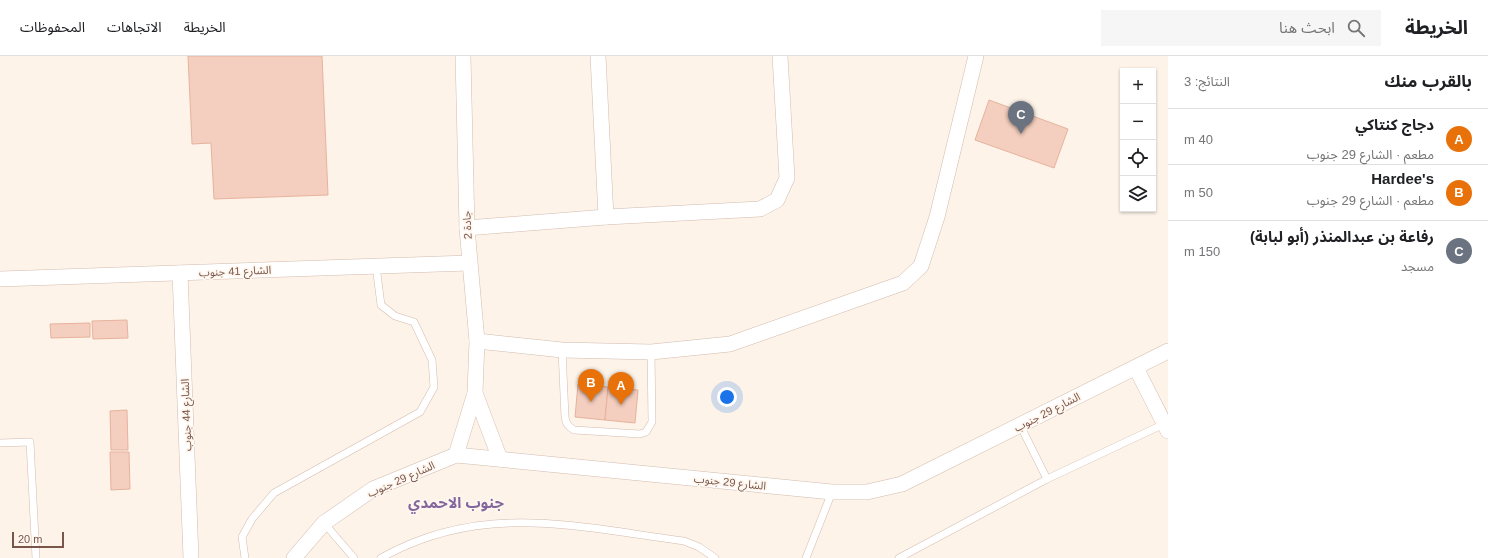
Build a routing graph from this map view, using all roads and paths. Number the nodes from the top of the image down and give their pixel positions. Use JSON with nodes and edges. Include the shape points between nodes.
{"nodes":[{"id":1,"x":463,"y":56,"type":"edge"},
{"id":2,"x":598,"y":56,"type":"edge"},
{"id":3,"x":780,"y":56,"type":"edge"},
{"id":4,"x":976,"y":56,"type":"edge"},
{"id":5,"x":606,"y":217,"type":"junction"},
{"id":6,"x":467,"y":228,"type":"junction"},
{"id":7,"x":469,"y":263,"type":"junction"},
{"id":8,"x":376,"y":266,"type":"junction"},
{"id":9,"x":180,"y":272,"type":"junction"},
{"id":10,"x":0,"y":279,"type":"edge"},
{"id":11,"x":477,"y":341,"type":"junction"},
{"id":12,"x":562,"y":350,"type":"junction"},
{"id":13,"x":1168,"y":351,"type":"edge"},
{"id":14,"x":651,"y":352,"type":"junction"},
{"id":15,"x":1136,"y":368,"type":"junction"},
{"id":16,"x":475,"y":393,"type":"junction"},
{"id":17,"x":1020,"y":425,"type":"junction"},
{"id":18,"x":1166,"y":427,"type":"edge"},
{"id":19,"x":0,"y":443,"type":"edge"},
{"id":20,"x":456,"y":454,"type":"junction"},
{"id":21,"x":500,"y":459,"type":"junction"},
{"id":22,"x":1047,"y":479,"type":"junction"},
{"id":23,"x":832,"y":492,"type":"junction"},
{"id":24,"x":324,"y":523,"type":"junction"},
{"id":25,"x":36,"y":558,"type":"edge"},
{"id":26,"x":191,"y":558,"type":"edge"},
{"id":27,"x":245,"y":558,"type":"edge"},
{"id":28,"x":294,"y":558,"type":"edge"},
{"id":29,"x":354,"y":558,"type":"edge"},
{"id":30,"x":381,"y":558,"type":"edge"},
{"id":31,"x":715,"y":558,"type":"edge"},
{"id":32,"x":806,"y":558,"type":"edge"},
{"id":33,"x":899,"y":558,"type":"edge"}],
"edges":[{"from":1,"to":6,"type":"street","name":"جادة 2"},
{"from":2,"to":5,"type":"street"},
{"from":3,"to":5,"type":"street","via":[[787,178],[777,200],[760,210]]},
{"from":4,"to":14,"type":"street","via":[[935,224],[921,266],[903,283],[730,344]]},
{"from":5,"to":6,"type":"street"},
{"from":6,"to":7,"type":"street","name":"جادة 2"},
{"from":7,"to":8,"type":"street","name":"الشارع 41 جنوب"},
{"from":7,"to":11,"type":"street","name":"جادة 2"},
{"from":8,"to":9,"type":"street","name":"الشارع 41 جنوب"},
{"from":8,"to":27,"type":"lane","via":[[381,305],[395,316],[414,322],[432,360],[434,387],[420,412],[274,494],[252,519],[242,537]]},
{"from":9,"to":10,"type":"street","name":"الشارع 41 جنوب"},
{"from":9,"to":26,"type":"street","name":"الشارع 44 جنوب"},
{"from":11,"to":12,"type":"street"},
{"from":11,"to":16,"type":"street","name":"جادة 2"},
{"from":12,"to":14,"type":"street"},
{"from":12,"to":14,"type":"lane","via":[[566,424],[574,430],[640,434],[646,432],[652,422]]},
{"from":13,"to":15,"type":"street","name":"الشارع 29 جنوب"},
{"from":15,"to":17,"type":"street","name":"الشارع 29 جنوب"},
{"from":15,"to":18,"type":"street"},
{"from":16,"to":20,"type":"street","name":"جادة 2"},
{"from":16,"to":21,"type":"street","name":"جادة 2"},
{"from":17,"to":22,"type":"lane"},
{"from":17,"to":23,"type":"street","name":"الشارع 29 جنوب","via":[[902,484],[867,492]]},
{"from":18,"to":22,"type":"lane"},
{"from":19,"to":25,"type":"lane","via":[[30,442]]},
{"from":20,"to":21,"type":"street","name":"الشارع 29 جنوب"},
{"from":20,"to":24,"type":"street","name":"الشارع 29 جنوب","via":[[373,489]]},
{"from":21,"to":23,"type":"street","name":"الشارع 29 جنوب"},
{"from":22,"to":33,"type":"lane"},
{"from":23,"to":32,"type":"lane"},
{"from":24,"to":28,"type":"street","name":"الشارع 29 جنوب"},
{"from":24,"to":29,"type":"lane"},
{"from":30,"to":31,"type":"lane","via":[[438,533],[478,524],[519,521],[684,541]]}]}
